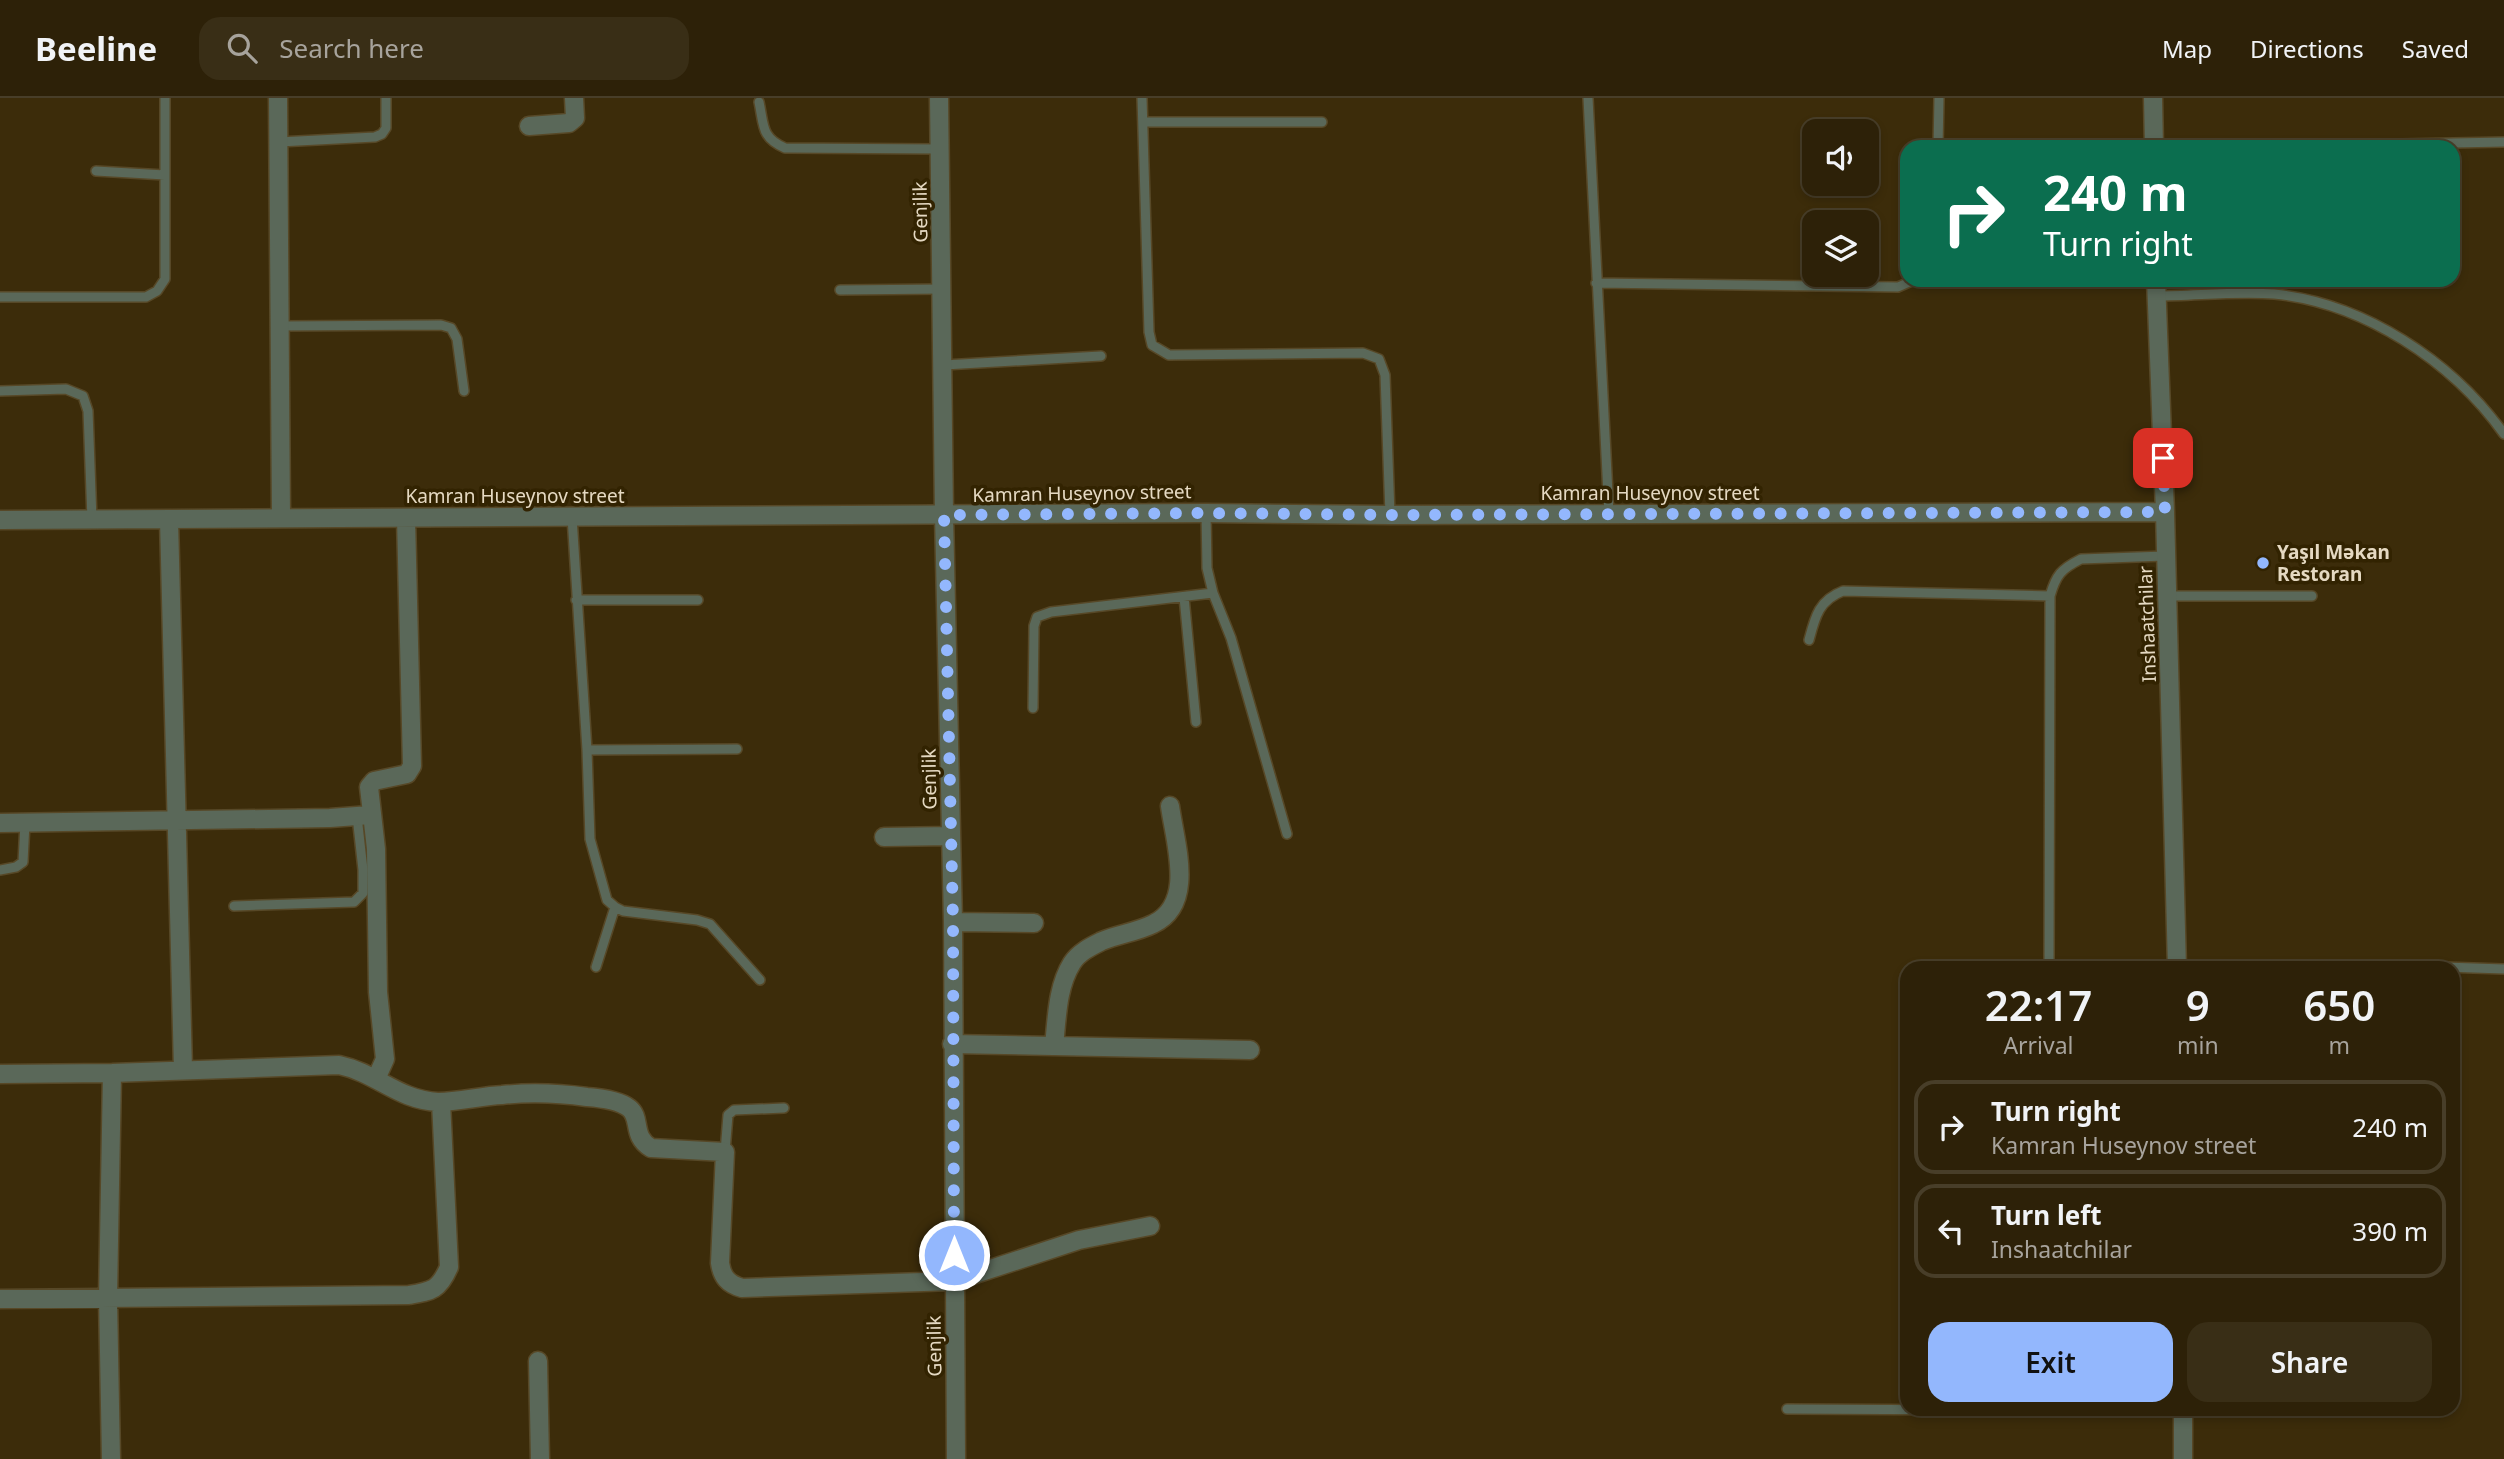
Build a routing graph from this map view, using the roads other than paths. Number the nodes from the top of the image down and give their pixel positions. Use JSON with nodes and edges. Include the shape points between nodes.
{"nodes":[{"id":1,"x":164,"y":98,"type":"edge"},
{"id":2,"x":278,"y":98,"type":"edge"},
{"id":3,"x":386,"y":98,"type":"edge"},
{"id":4,"x":573,"y":98,"type":"edge"},
{"id":5,"x":939,"y":98,"type":"edge"},
{"id":6,"x":1142,"y":98,"type":"edge"},
{"id":7,"x":1588,"y":98,"type":"edge"},
{"id":8,"x":1939,"y":98,"type":"edge"},
{"id":9,"x":2153,"y":98,"type":"edge"},
{"id":10,"x":759,"y":102,"type":"dead end"},
{"id":11,"x":1144,"y":122,"type":"junction"},
{"id":12,"x":1322,"y":122,"type":"dead end"},
{"id":13,"x":529,"y":126,"type":"dead end"},
{"id":14,"x":1938,"y":140,"type":"edge"},
{"id":15,"x":2154,"y":140,"type":"edge"},
{"id":16,"x":279,"y":142,"type":"junction"},
{"id":17,"x":2504,"y":142,"type":"edge"},
{"id":18,"x":2460,"y":143,"type":"edge"},
{"id":19,"x":940,"y":149,"type":"junction"},
{"id":20,"x":96,"y":171,"type":"dead end"},
{"id":21,"x":165,"y":175,"type":"junction"},
{"id":22,"x":1596,"y":283,"type":"junction"},
{"id":23,"x":1900,"y":285,"type":"edge"},
{"id":24,"x":2156,"y":288,"type":"edge"},
{"id":25,"x":943,"y":289,"type":"junction"},
{"id":26,"x":839,"y":290,"type":"dead end"},
{"id":27,"x":0,"y":296,"type":"edge"},
{"id":28,"x":280,"y":326,"type":"junction"},
{"id":29,"x":1101,"y":356,"type":"dead end"},
{"id":30,"x":944,"y":365,"type":"junction"},
{"id":31,"x":0,"y":391,"type":"edge"},
{"id":32,"x":464,"y":391,"type":"dead end"},
{"id":33,"x":2504,"y":434,"type":"edge"},
{"id":34,"x":2165,"y":512,"type":"junction"},
{"id":35,"x":1206,"y":513,"type":"junction"},
{"id":36,"x":1609,"y":514,"type":"junction"},
{"id":37,"x":944,"y":515,"type":"junction"},
{"id":38,"x":1390,"y":515,"type":"junction"},
{"id":39,"x":572,"y":517,"type":"junction"},
{"id":40,"x":281,"y":518,"type":"junction"},
{"id":41,"x":406,"y":518,"type":"junction"},
{"id":42,"x":0,"y":520,"type":"edge"},
{"id":43,"x":92,"y":520,"type":"junction"},
{"id":44,"x":169,"y":520,"type":"junction"},
{"id":45,"x":2165,"y":556,"type":"junction"},
{"id":46,"x":1213,"y":593,"type":"junction"},
{"id":47,"x":2050,"y":596,"type":"junction"},
{"id":48,"x":2167,"y":596,"type":"junction"},
{"id":49,"x":2312,"y":596,"type":"dead end"},
{"id":50,"x":1184,"y":597,"type":"junction"},
{"id":51,"x":576,"y":600,"type":"junction"},
{"id":52,"x":698,"y":600,"type":"dead end"},
{"id":53,"x":1809,"y":640,"type":"dead end"},
{"id":54,"x":1033,"y":708,"type":"dead end"},
{"id":55,"x":1196,"y":722,"type":"dead end"},
{"id":56,"x":737,"y":749,"type":"dead end"},
{"id":57,"x":587,"y":750,"type":"junction"},
{"id":58,"x":1170,"y":806,"type":"dead end"},
{"id":59,"x":363,"y":815,"type":"junction"},
{"id":60,"x":176,"y":821,"type":"junction"},
{"id":61,"x":25,"y":822,"type":"junction"},
{"id":62,"x":0,"y":823,"type":"edge"},
{"id":63,"x":1287,"y":834,"type":"dead end"},
{"id":64,"x":951,"y":836,"type":"junction"},
{"id":65,"x":884,"y":837,"type":"dead end"},
{"id":66,"x":0,"y":870,"type":"edge"},
{"id":67,"x":234,"y":906,"type":"dead end"},
{"id":68,"x":615,"y":907,"type":"junction"},
{"id":69,"x":953,"y":922,"type":"junction"},
{"id":70,"x":1034,"y":923,"type":"dead end"},
{"id":71,"x":2049,"y":961,"type":"edge"},
{"id":72,"x":2176,"y":961,"type":"edge"},
{"id":73,"x":596,"y":967,"type":"dead end"},
{"id":74,"x":2460,"y":968,"type":"edge"},
{"id":75,"x":2504,"y":969,"type":"edge"},
{"id":76,"x":760,"y":980,"type":"dead end"},
{"id":77,"x":952,"y":1044,"type":"junction"},
{"id":78,"x":1054,"y":1046,"type":"junction"},
{"id":79,"x":1250,"y":1050,"type":"dead end"},
{"id":80,"x":183,"y":1069,"type":"junction"},
{"id":81,"x":112,"y":1073,"type":"junction"},
{"id":82,"x":0,"y":1074,"type":"edge"},
{"id":83,"x":376,"y":1079,"type":"junction"},
{"id":84,"x":441,"y":1102,"type":"junction"},
{"id":85,"x":784,"y":1108,"type":"dead end"},
{"id":86,"x":725,"y":1152,"type":"junction"},
{"id":87,"x":1150,"y":1226,"type":"dead end"},
{"id":88,"x":954,"y":1282,"type":"junction"},
{"id":89,"x":108,"y":1298,"type":"junction"},
{"id":90,"x":0,"y":1299,"type":"edge"},
{"id":91,"x":538,"y":1362,"type":"dead end"},
{"id":92,"x":1787,"y":1409,"type":"dead end"},
{"id":93,"x":1900,"y":1409,"type":"edge"},
{"id":94,"x":2183,"y":1416,"type":"edge"},
{"id":95,"x":111,"y":1459,"type":"edge"},
{"id":96,"x":540,"y":1459,"type":"edge"},
{"id":97,"x":956,"y":1459,"type":"edge"},
{"id":98,"x":2183,"y":1459,"type":"edge"}],
"edges":[{"from":1,"to":21,"type":"lane"},
{"from":2,"to":16,"type":"street"},
{"from":3,"to":16,"type":"lane","via":[[386,128],[376,137]]},
{"from":4,"to":13,"type":"street","via":[[575,118],[569,123]]},
{"from":5,"to":19,"type":"street","name":"Genjlik"},
{"from":6,"to":11,"type":"lane"},
{"from":7,"to":22,"type":"lane"},
{"from":8,"to":14,"type":"lane"},
{"from":9,"to":15,"type":"street"},
{"from":10,"to":19,"type":"lane","via":[[766,135],[785,148]]},
{"from":11,"to":12,"type":"lane"},
{"from":11,"to":38,"type":"lane","via":[[1152,345],[1169,355],[1363,353],[1379,359],[1385,375]]},
{"from":16,"to":28,"type":"street"},
{"from":17,"to":18,"type":"lane"},
{"from":19,"to":25,"type":"street","name":"Genjlik"},
{"from":20,"to":21,"type":"lane"},
{"from":21,"to":27,"type":"lane","via":[[165,279],[158,291],[146,297]]},
{"from":22,"to":23,"type":"lane"},
{"from":22,"to":36,"type":"lane"},
{"from":24,"to":33,"type":"lane","via":[[2273,294],[2353,314],[2405,341],[2448,373]]},
{"from":24,"to":34,"type":"street","name":"Inshaatchilar"},
{"from":25,"to":26,"type":"lane"},
{"from":25,"to":30,"type":"street","name":"Genjlik"},
{"from":28,"to":32,"type":"lane","via":[[441,324],[451,328],[457,339]]},
{"from":28,"to":40,"type":"street"},
{"from":29,"to":30,"type":"lane"},
{"from":30,"to":37,"type":"street","name":"Genjlik"},
{"from":31,"to":43,"type":"lane","via":[[66,389],[83,396],[88,411]]},
{"from":34,"to":36,"type":"street","name":"Kamran Huseynov street"},
{"from":34,"to":45,"type":"street","name":"Inshaatchilar"},
{"from":35,"to":37,"type":"street","name":"Kamran Huseynov street"},
{"from":35,"to":38,"type":"street","name":"Kamran Huseynov street"},
{"from":35,"to":46,"type":"lane","via":[[1207,568]]},
{"from":36,"to":38,"type":"street","name":"Kamran Huseynov street"},
{"from":37,"to":39,"type":"street","name":"Kamran Huseynov street"},
{"from":37,"to":64,"type":"street","name":"Genjlik"},
{"from":39,"to":41,"type":"street","name":"Kamran Huseynov street"},
{"from":39,"to":51,"type":"lane"},
{"from":40,"to":41,"type":"street","name":"Kamran Huseynov street"},
{"from":40,"to":44,"type":"street","name":"Kamran Huseynov street"},
{"from":41,"to":59,"type":"street","via":[[412,766],[407,774],[374,781]]},
{"from":42,"to":43,"type":"street","name":"Kamran Huseynov street"},
{"from":43,"to":44,"type":"street","name":"Kamran Huseynov street"},
{"from":44,"to":60,"type":"street"},
{"from":45,"to":47,"type":"lane","via":[[2081,559],[2055,578]]},
{"from":45,"to":48,"type":"street","name":"Inshaatchilar"},
{"from":46,"to":50,"type":"lane"},
{"from":46,"to":63,"type":"lane","via":[[1231,638]]},
{"from":47,"to":53,"type":"lane","via":[[1843,591],[1829,596],[1817,611]]},
{"from":47,"to":71,"type":"lane"},
{"from":48,"to":49,"type":"lane"},
{"from":48,"to":72,"type":"street","name":"Inshaatchilar"},
{"from":50,"to":54,"type":"lane","via":[[1051,611],[1037,617]]},
{"from":50,"to":55,"type":"lane"},
{"from":51,"to":52,"type":"lane"},
{"from":51,"to":57,"type":"lane"},
{"from":56,"to":57,"type":"lane"},
{"from":57,"to":68,"type":"lane","via":[[592,852],[607,900]]},
{"from":58,"to":78,"type":"street","via":[[1179,888],[1176,903],[1167,916],[1152,925],[1112,937],[1073,961],[1062,986]]},
{"from":59,"to":60,"type":"street"},
{"from":59,"to":67,"type":"lane","via":[[363,892],[354,902]]},
{"from":59,"to":83,"type":"street","via":[[376,849],[384,1059]]},
{"from":60,"to":61,"type":"street"},
{"from":60,"to":80,"type":"street"},
{"from":61,"to":62,"type":"street"},
{"from":61,"to":66,"type":"lane","via":[[23,862]]},
{"from":64,"to":65,"type":"street"},
{"from":64,"to":69,"type":"street","name":"Genjlik"},
{"from":68,"to":73,"type":"lane"},
{"from":68,"to":76,"type":"lane","via":[[709,924]]},
{"from":69,"to":70,"type":"street"},
{"from":69,"to":77,"type":"street","name":"Genjlik"},
{"from":74,"to":75,"type":"lane"},
{"from":77,"to":78,"type":"street"},
{"from":77,"to":88,"type":"street","name":"Genjlik"},
{"from":78,"to":79,"type":"street"},
{"from":80,"to":81,"type":"street"},
{"from":80,"to":83,"type":"street","via":[[339,1065]]},
{"from":81,"to":82,"type":"street"},
{"from":81,"to":89,"type":"street"},
{"from":83,"to":84,"type":"street","via":[[416,1100]]},
{"from":84,"to":86,"type":"street","via":[[547,1092],[599,1098],[630,1108],[643,1143],[651,1148]]},
{"from":84,"to":89,"type":"street","via":[[449,1268],[442,1283],[429,1291],[409,1295]]},
{"from":85,"to":86,"type":"lane","via":[[734,1110],[728,1115]]},
{"from":86,"to":88,"type":"street","via":[[720,1263],[732,1285]]},
{"from":87,"to":88,"type":"street","via":[[1079,1240]]},
{"from":88,"to":97,"type":"street","name":"Genjlik"},
{"from":89,"to":90,"type":"street"},
{"from":89,"to":95,"type":"street"},
{"from":91,"to":96,"type":"street"},
{"from":92,"to":93,"type":"lane"},
{"from":94,"to":98,"type":"street"}]}
